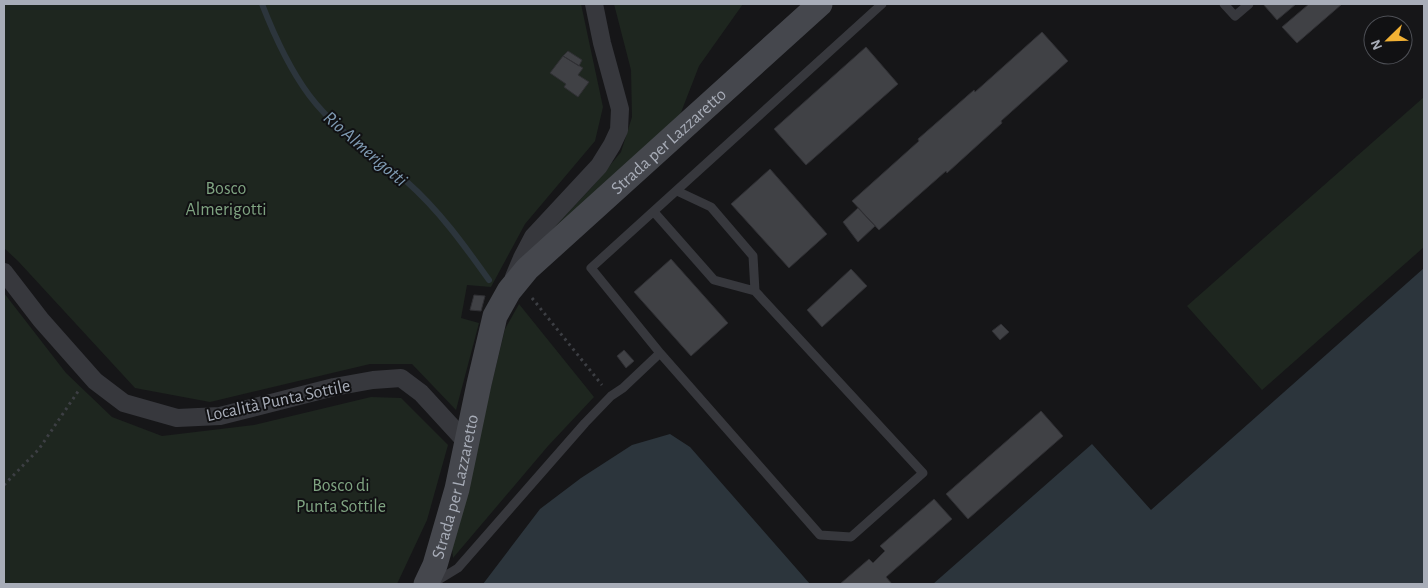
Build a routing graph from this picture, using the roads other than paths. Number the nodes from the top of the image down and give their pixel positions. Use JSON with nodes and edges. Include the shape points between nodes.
{"nodes":[{"id":1,"x":594,"y":4,"type":"edge"},
{"id":2,"x":820,"y":4,"type":"edge"},
{"id":3,"x":882,"y":4,"type":"edge"},
{"id":4,"x":1224,"y":4,"type":"edge"},
{"id":5,"x":1249,"y":4,"type":"edge"},
{"id":6,"x":677,"y":191,"type":"junction"},
{"id":7,"x":654,"y":212,"type":"junction"},
{"id":8,"x":4,"y":272,"type":"edge"},
{"id":9,"x":513,"y":286,"type":"junction"},
{"id":10,"x":755,"y":291,"type":"junction"},
{"id":11,"x":660,"y":353,"type":"junction"},
{"id":12,"x":466,"y":442,"type":"junction"},
{"id":13,"x":427,"y":582,"type":"edge"}],
"edges":[{"from":1,"to":9,"type":"street","via":[[620,109],[619,130],[598,166],[533,237]]},
{"from":2,"to":9,"type":"main road","name":"Strada per Lazzaretto","via":[[526,269]]},
{"from":3,"to":6,"type":"lane"},
{"from":4,"to":5,"type":"lane","via":[[1234,16]]},
{"from":6,"to":7,"type":"lane"},
{"from":6,"to":10,"type":"lane","via":[[711,207],[753,256]]},
{"from":7,"to":10,"type":"lane","via":[[714,280]]},
{"from":7,"to":11,"type":"lane","via":[[590,268]]},
{"from":8,"to":12,"type":"street","name":"Località Punta Sottile","via":[[95,381],[124,403],[177,418],[220,416],[334,387],[401,378],[421,392]]},
{"from":9,"to":12,"type":"main road","name":"Strada per Lazzaretto","via":[[495,316]]},
{"from":10,"to":11,"type":"lane","via":[[923,473],[851,537],[820,535]]},
{"from":11,"to":13,"type":"lane","name":"Strada per Lazzaretto","via":[[585,423],[458,568],[440,579]]},
{"from":12,"to":13,"type":"main road","name":"Strada per Lazzaretto","via":[[457,489]]}]}
